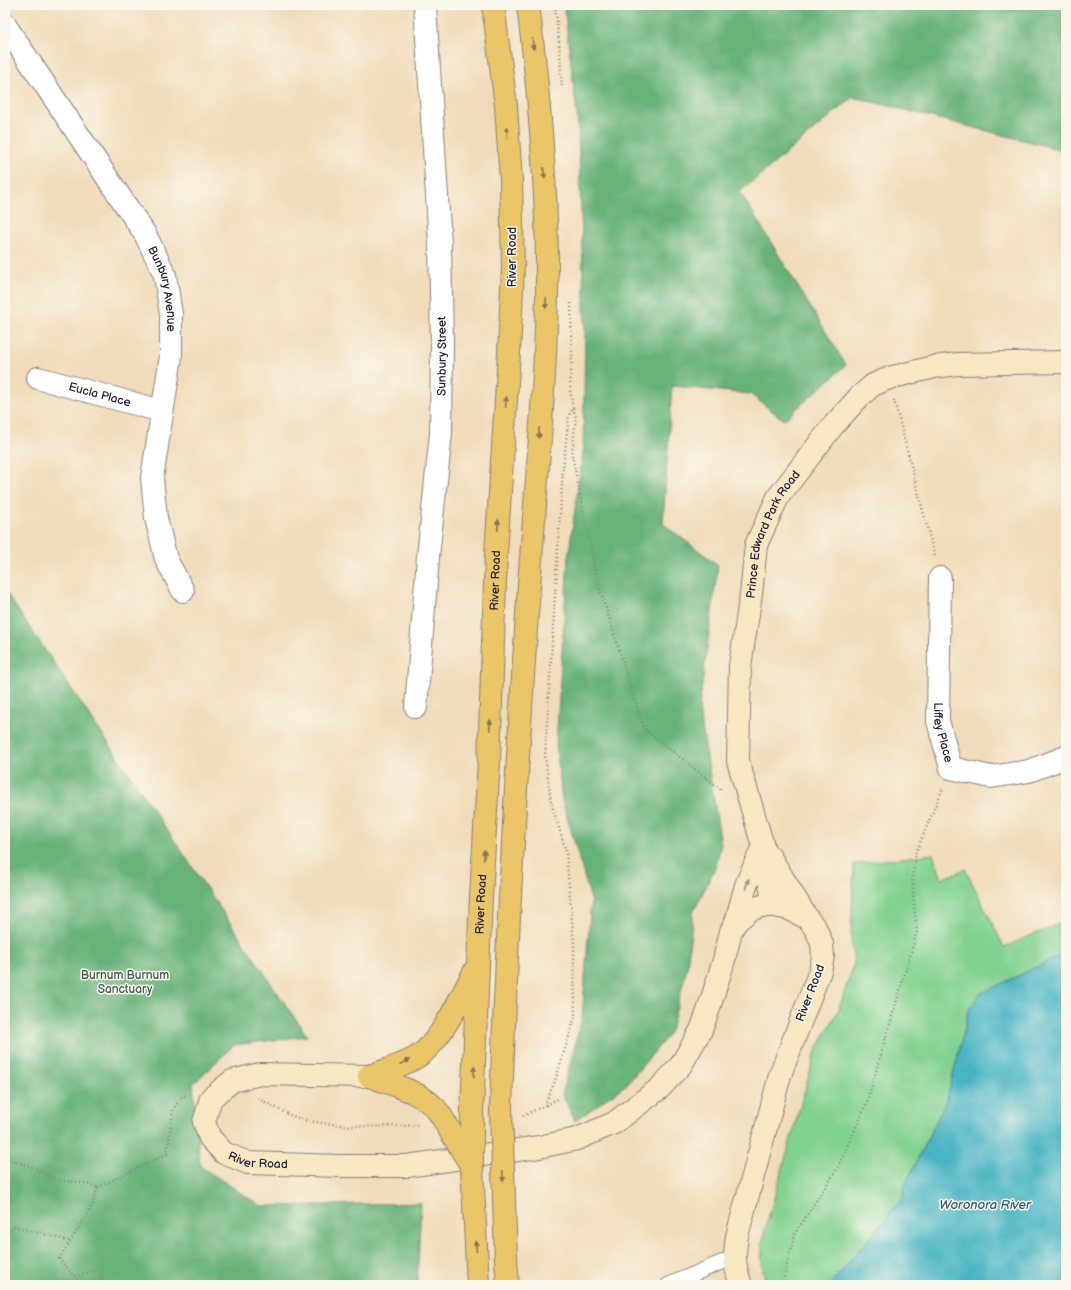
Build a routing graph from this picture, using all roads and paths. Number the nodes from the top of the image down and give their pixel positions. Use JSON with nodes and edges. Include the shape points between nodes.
{"nodes":[{"id":1,"x":426,"y":5,"type":"edge"},
{"id":2,"x":493,"y":5,"type":"edge"},
{"id":3,"x":528,"y":5,"type":"edge"},
{"id":4,"x":554,"y":5,"type":"edge"},
{"id":5,"x":5,"y":25,"type":"edge"},
{"id":6,"x":11,"y":48,"type":"edge"},
{"id":7,"x":562,"y":95,"type":"dead end"},
{"id":8,"x":571,"y":294,"type":"dead end"},
{"id":9,"x":1066,"y":362,"type":"edge"},
{"id":10,"x":38,"y":378,"type":"dead end"},
{"id":11,"x":889,"y":378,"type":"junction"},
{"id":12,"x":573,"y":408,"type":"junction"},
{"id":13,"x":162,"y":411,"type":"junction"},
{"id":14,"x":940,"y":578,"type":"joint"},
{"id":15,"x":183,"y":591,"type":"dead end"},
{"id":16,"x":416,"y":707,"type":"dead end"},
{"id":17,"x":1066,"y":757,"type":"edge"},
{"id":18,"x":952,"y":768,"type":"junction"},
{"id":19,"x":728,"y":795,"type":"dead end"},
{"id":20,"x":763,"y":846,"type":"junction"},
{"id":21,"x":774,"y":906,"type":"junction"},
{"id":22,"x":807,"y":918,"type":"junction"},
{"id":23,"x":736,"y":922,"type":"junction"},
{"id":24,"x":478,"y":964,"type":"junction"},
{"id":25,"x":369,"y":1076,"type":"junction"},
{"id":26,"x":232,"y":1081,"type":"junction"},
{"id":27,"x":212,"y":1098,"type":"junction"},
{"id":28,"x":558,"y":1099,"type":"dead end"},
{"id":29,"x":545,"y":1105,"type":"junction"},
{"id":30,"x":525,"y":1115,"type":"dead end"},
{"id":31,"x":432,"y":1119,"type":"junction"},
{"id":32,"x":5,"y":1158,"type":"edge"},
{"id":33,"x":472,"y":1167,"type":"junction"},
{"id":34,"x":98,"y":1187,"type":"junction"},
{"id":35,"x":5,"y":1234,"type":"edge"},
{"id":36,"x":70,"y":1241,"type":"junction"},
{"id":37,"x":734,"y":1257,"type":"junction"},
{"id":38,"x":105,"y":1285,"type":"edge"},
{"id":39,"x":478,"y":1285,"type":"edge"},
{"id":40,"x":508,"y":1285,"type":"edge"},
{"id":41,"x":668,"y":1285,"type":"edge"},
{"id":42,"x":741,"y":1285,"type":"edge"},
{"id":43,"x":782,"y":1285,"type":"edge"}],
"edges":[{"from":1,"to":16,"type":"street","name":"Sunbury Street","via":[[440,244],[442,433],[428,557]]},
{"from":24,"to":2,"type":"main road","name":"River Road","one_way":true,"via":[[489,761],[496,554],[513,267],[506,106]]},
{"from":3,"to":40,"type":"main road","one_way":true,"bridge":true,"via":[[541,125],[546,203],[546,294],[504,990],[501,1109]]},
{"from":4,"to":7,"type":"path"},
{"from":5,"to":6,"type":"street","name":"Bunbury Avenue"},
{"from":6,"to":13,"type":"street","name":"Bunbury Avenue","via":[[145,234],[165,275],[171,314],[171,356]]},
{"from":8,"to":12,"type":"path","via":[[570,390]]},
{"from":9,"to":11,"type":"street","name":"Prince Edward Park Road","via":[[958,364]]},
{"from":10,"to":13,"type":"street","name":"Eucla Place"},
{"from":11,"to":14,"type":"path"},
{"from":11,"to":20,"type":"street","name":"Prince Edward Park Road","via":[[873,385],[859,397],[832,427],[778,497],[756,545],[740,666],[738,761]]},
{"from":12,"to":19,"type":"path","via":[[576,417],[572,455],[597,580],[644,729]]},
{"from":12,"to":29,"type":"path","via":[[568,415],[563,468],[545,756],[551,802],[566,851],[574,944],[574,1017]]},
{"from":13,"to":15,"type":"street","name":"Bunbury Avenue","via":[[152,478],[156,518],[166,559]]},
{"from":14,"to":18,"type":"street","name":"Liffey Place","via":[[938,721]]},
{"from":17,"to":18,"type":"street","name":"Liffey Place","via":[[1029,771],[990,777]]},
{"from":18,"to":43,"type":"path","via":[[916,852],[912,883],[917,932],[866,1105],[837,1169],[795,1233]]},
{"from":20,"to":21,"type":"street","name":"Prince Edward Park Road"},
{"from":20,"to":22,"type":"street"},
{"from":23,"to":20,"type":"street","one_way":true,"via":[[746,885]]},
{"from":21,"to":22,"type":"street","name":"River Road","via":[[789,909]]},
{"from":21,"to":23,"type":"street","name":"River Road","via":[[761,906],[750,910]]},
{"from":22,"to":37,"type":"street","name":"River Road","via":[[816,929],[822,944],[820,971],[780,1075],[736,1236]]},
{"from":23,"to":27,"type":"street","name":"River Road","via":[[701,1030],[681,1065],[660,1088],[614,1122],[577,1139],[407,1166],[248,1163],[224,1153],[210,1138],[204,1122]]},
{"from":25,"to":24,"type":"main road","one_way":true,"via":[[418,1056],[431,1044],[457,1005]]},
{"from":33,"to":24,"type":"main road","name":"River Road","one_way":true,"bridge":true},
{"from":25,"to":26,"type":"street","via":[[260,1074]]},
{"from":25,"to":31,"type":"main road","via":[[427,1100],[434,1106]]},
{"from":26,"to":27,"type":"street"},
{"from":26,"to":31,"type":"path","via":[[279,1110],[305,1120],[347,1126]]},
{"from":27,"to":34,"type":"path","via":[[182,1096],[173,1110],[167,1154]]},
{"from":28,"to":29,"type":"path"},
{"from":29,"to":30,"type":"path"},
{"from":31,"to":33,"type":"main road","bridge":true},
{"from":32,"to":34,"type":"path","via":[[37,1169],[56,1180]]},
{"from":39,"to":33,"type":"main road","name":"River Road","one_way":true},
{"from":34,"to":36,"type":"path","via":[[92,1206]]},
{"from":35,"to":36,"type":"path","via":[[14,1226]]},
{"from":36,"to":38,"type":"path","via":[[59,1259],[74,1276],[98,1270]]},
{"from":37,"to":41,"type":"lane"},
{"from":37,"to":42,"type":"street","name":"River Road"}]}
